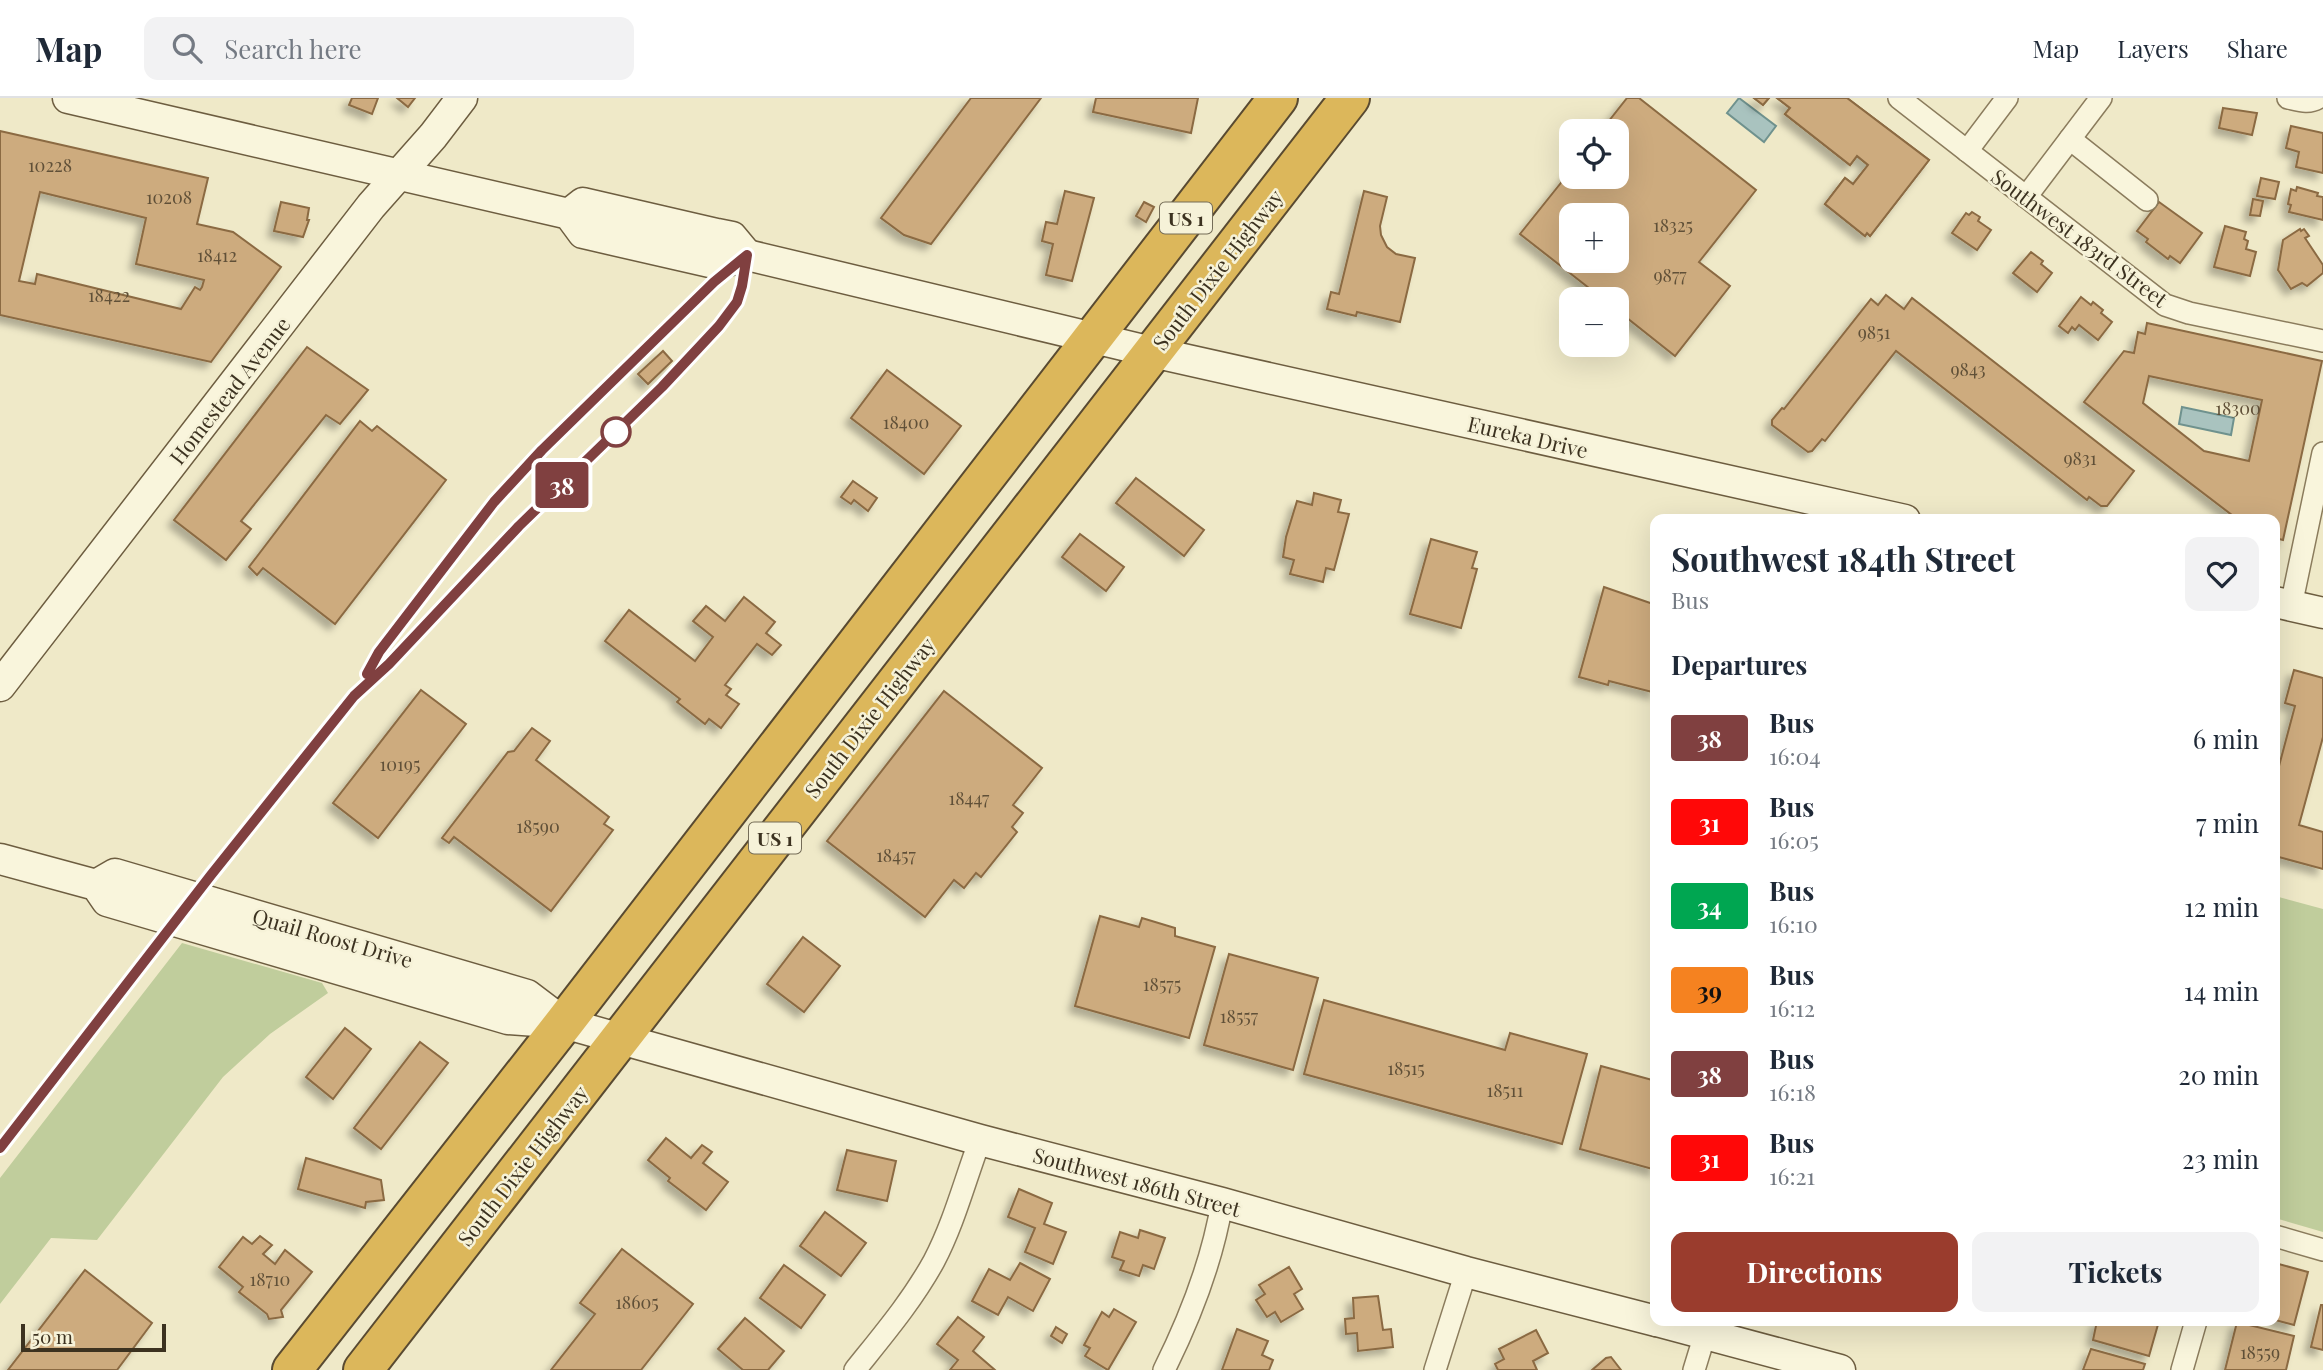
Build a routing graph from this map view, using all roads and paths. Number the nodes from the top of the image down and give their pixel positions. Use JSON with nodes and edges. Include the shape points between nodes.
{"nodes":[{"id":1,"x":68,"y":98,"type":"edge"},
{"id":2,"x":462,"y":98,"type":"edge"},
{"id":3,"x":1279,"y":98,"type":"edge"},
{"id":4,"x":1350,"y":98,"type":"edge"},
{"id":5,"x":1899,"y":98,"type":"edge"},
{"id":6,"x":2007,"y":98,"type":"edge"},
{"id":7,"x":2101,"y":98,"type":"edge"},
{"id":8,"x":2288,"y":98,"type":"edge"},
{"id":9,"x":2318,"y":98,"type":"edge"},
{"id":10,"x":2070,"y":139,"type":"junction"},
{"id":11,"x":1966,"y":150,"type":"junction"},
{"id":12,"x":398,"y":175,"type":"junction"},
{"id":13,"x":2026,"y":197,"type":"junction"},
{"id":14,"x":2147,"y":200,"type":"dead end"},
{"id":15,"x":1092,"y":338,"type":"junction"},
{"id":16,"x":2323,"y":341,"type":"edge"},
{"id":17,"x":1152,"y":352,"type":"junction"},
{"id":18,"x":2323,"y":453,"type":"edge"},
{"id":19,"x":1878,"y":514,"type":"edge"},
{"id":20,"x":887,"y":604,"type":"junction"},
{"id":21,"x":2283,"y":604,"type":"edge"},
{"id":22,"x":2323,"y":613,"type":"edge"},
{"id":23,"x":930,"y":638,"type":"junction"},
{"id":24,"x":0,"y":686,"type":"edge"},
{"id":25,"x":0,"y":859,"type":"edge"},
{"id":26,"x":564,"y":1023,"type":"junction"},
{"id":27,"x":619,"y":1039,"type":"junction"},
{"id":28,"x":980,"y":1140,"type":"junction"},
{"id":29,"x":1222,"y":1203,"type":"junction"},
{"id":30,"x":2280,"y":1237,"type":"edge"},
{"id":31,"x":2323,"y":1250,"type":"edge"},
{"id":32,"x":1466,"y":1272,"type":"junction"},
{"id":33,"x":1650,"y":1319,"type":"edge"},
{"id":34,"x":1675,"y":1326,"type":"edge"},
{"id":35,"x":2195,"y":1326,"type":"edge"},
{"id":36,"x":1705,"y":1334,"type":"junction"},
{"id":37,"x":304,"y":1361,"type":"edge"},
{"id":38,"x":363,"y":1370,"type":"edge"},
{"id":39,"x":855,"y":1370,"type":"edge"},
{"id":40,"x":1164,"y":1370,"type":"edge"},
{"id":41,"x":1435,"y":1370,"type":"edge"},
{"id":42,"x":1694,"y":1370,"type":"edge"},
{"id":43,"x":1840,"y":1370,"type":"edge"},
{"id":44,"x":2182,"y":1370,"type":"edge"}],
"edges":[{"from":1,"to":12,"type":"main road"},
{"from":2,"to":12,"type":"main road","name":"Homestead Avenue"},
{"from":3,"to":15,"type":"highway","number":"US 1"},
{"from":4,"to":17,"type":"highway","name":"South Dixie Highway","number":"US 1"},
{"from":5,"to":11,"type":"street","name":"Southwest 183rd Street"},
{"from":6,"to":11,"type":"street"},
{"from":7,"to":10,"type":"street"},
{"from":8,"to":9,"type":"street"},
{"from":10,"to":13,"type":"street"},
{"from":10,"to":14,"type":"street"},
{"from":11,"to":13,"type":"street","name":"Southwest 183rd Street"},
{"from":12,"to":15,"type":"main road","name":"Eureka Drive","via":[[569,214],[583,233],[719,264],[747,255]]},
{"from":12,"to":24,"type":"main road","name":"Homestead Avenue"},
{"from":13,"to":16,"type":"street","name":"Southwest 183rd Street","via":[[2165,305]]},
{"from":15,"to":17,"type":"main road","name":"Eureka Drive"},
{"from":15,"to":20,"type":"highway","number":"US 1"},
{"from":17,"to":19,"type":"main road","name":"Eureka Drive"},
{"from":17,"to":23,"type":"highway","name":"South Dixie Highway","number":"US 1"},
{"from":18,"to":21,"type":"street"},
{"from":20,"to":23,"type":"highway"},
{"from":20,"to":26,"type":"highway","number":"US 1"},
{"from":21,"to":22,"type":"main road"},
{"from":23,"to":27,"type":"highway","name":"South Dixie Highway","number":"US 1"},
{"from":25,"to":26,"type":"main road","name":"Quail Roost Drive","via":[[96,885],[115,874],[195,896],[527,995]]},
{"from":26,"to":27,"type":"main road","name":"Quail Roost Drive"},
{"from":26,"to":37,"type":"highway","number":"US 1"},
{"from":27,"to":28,"type":"main road","name":"Southwest 186th Street"},
{"from":27,"to":38,"type":"highway","name":"South Dixie Highway","number":"US 1"},
{"from":28,"to":29,"type":"main road","name":"Southwest 186th Street"},
{"from":28,"to":39,"type":"street","via":[[934,1260]]},
{"from":29,"to":32,"type":"main road","name":"Southwest 186th Street"},
{"from":29,"to":40,"type":"street","via":[[1206,1272]]},
{"from":30,"to":31,"type":"street"},
{"from":32,"to":33,"type":"main road","name":"Southwest 186th Street"},
{"from":32,"to":41,"type":"street"},
{"from":34,"to":36,"type":"main road","name":"Southwest 186th Street"},
{"from":35,"to":44,"type":"street"},
{"from":36,"to":42,"type":"street"},
{"from":36,"to":43,"type":"main road","name":"Southwest 186th Street"}]}
